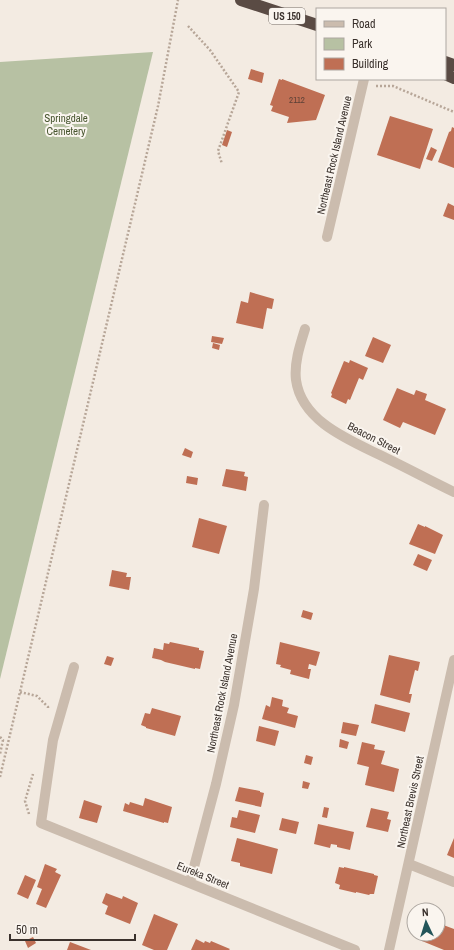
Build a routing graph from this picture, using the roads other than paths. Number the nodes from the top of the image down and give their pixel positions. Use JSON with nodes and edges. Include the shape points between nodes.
{"nodes":[{"id":1,"x":241,"y":0,"type":"edge"},
{"id":2,"x":316,"y":25,"type":"edge"},
{"id":3,"x":363,"y":83,"type":"edge"},
{"id":4,"x":327,"y":237,"type":"dead end"},
{"id":5,"x":305,"y":329,"type":"dead end"},
{"id":6,"x":454,"y":492,"type":"edge"},
{"id":7,"x":264,"y":505,"type":"dead end"},
{"id":8,"x":454,"y":660,"type":"edge"},
{"id":9,"x":74,"y":667,"type":"dead end"},
{"id":10,"x":409,"y":864,"type":"junction"},
{"id":11,"x":190,"y":882,"type":"junction"},
{"id":12,"x":454,"y":882,"type":"edge"},
{"id":13,"x":355,"y":950,"type":"edge"},
{"id":14,"x":389,"y":950,"type":"edge"}],
"edges":[{"from":1,"to":2,"type":"highway","number":"US 150"},
{"from":3,"to":4,"type":"street","name":"Northeast Rock Island Avenue"},
{"from":5,"to":6,"type":"street","name":"Beacon Street","via":[[297,361],[296,379],[302,400],[314,414],[335,432]]},
{"from":7,"to":11,"type":"street","name":"Northeast Rock Island Avenue","via":[[254,589],[234,705]]},
{"from":8,"to":10,"type":"street","name":"Northeast Brevis Street"},
{"from":9,"to":11,"type":"street","name":"Eureka Street","via":[[53,740],[41,823]]},
{"from":10,"to":12,"type":"street"},
{"from":10,"to":14,"type":"street","name":"Northeast Brevis Street"},
{"from":11,"to":13,"type":"street","name":"Eureka Street"}]}
